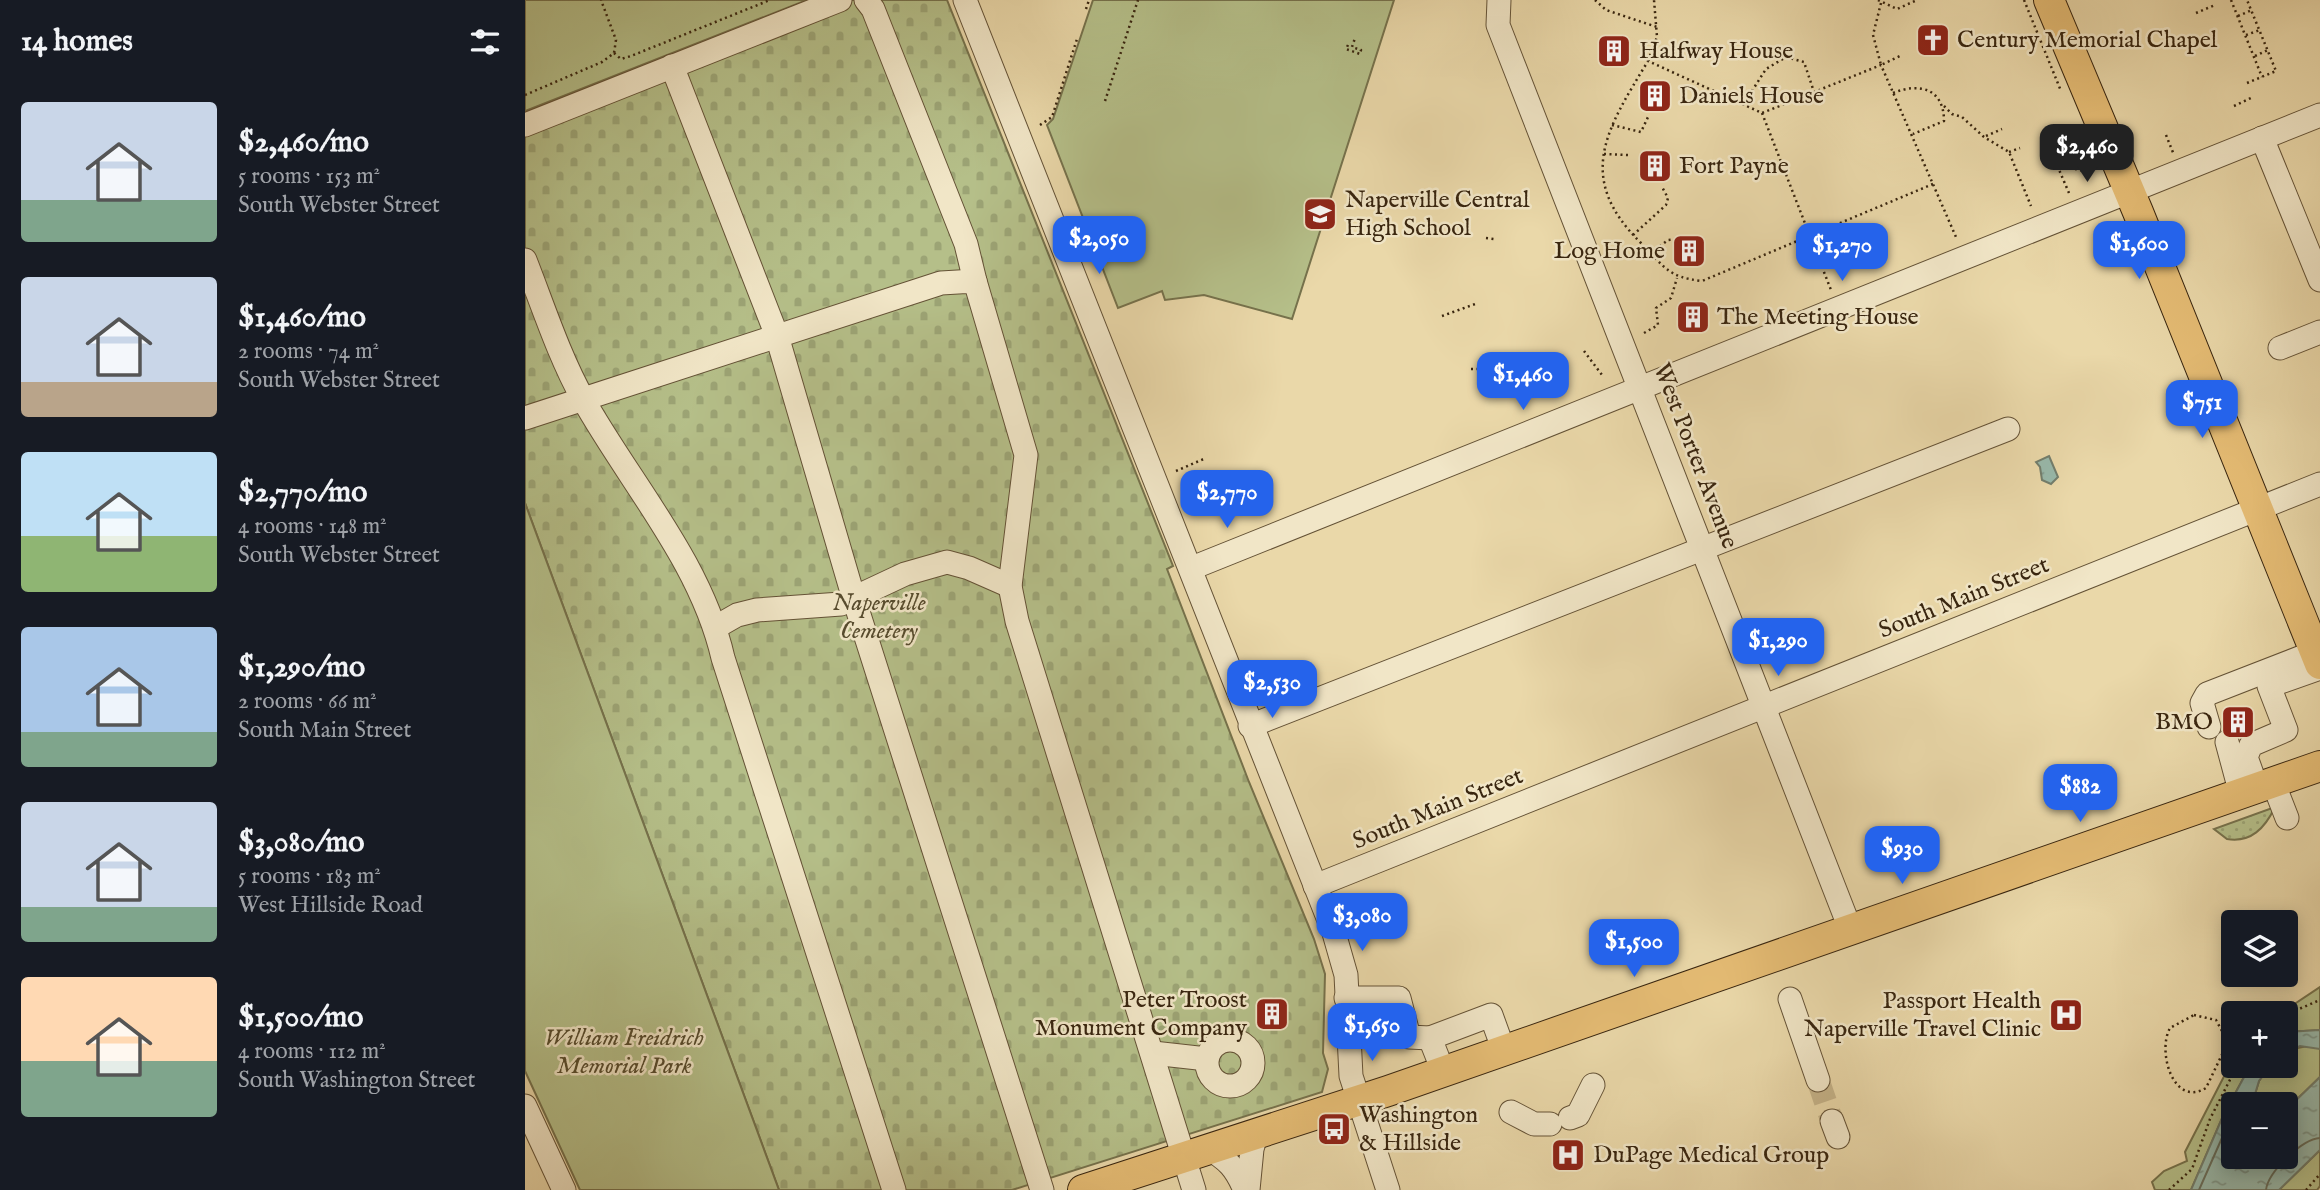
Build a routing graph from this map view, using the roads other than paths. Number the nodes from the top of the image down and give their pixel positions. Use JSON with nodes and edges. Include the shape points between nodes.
{"nodes":[{"id":1,"x":840,"y":0,"type":"edge"},
{"id":2,"x":866,"y":0,"type":"edge"},
{"id":3,"x":965,"y":0,"type":"edge"},
{"id":4,"x":1499,"y":0,"type":"edge"},
{"id":5,"x":2049,"y":0,"type":"edge"},
{"id":6,"x":672,"y":66,"type":"junction"},
{"id":7,"x":2320,"y":115,"type":"edge"},
{"id":8,"x":525,"y":125,"type":"edge"},
{"id":9,"x":2262,"y":138,"type":"junction"},
{"id":10,"x":2129,"y":191,"type":"junction"},
{"id":11,"x":525,"y":260,"type":"edge"},
{"id":12,"x":2320,"y":280,"type":"edge"},
{"id":13,"x":975,"y":281,"type":"junction"},
{"id":14,"x":2320,"y":332,"type":"edge"},
{"id":15,"x":777,"y":335,"type":"junction"},
{"id":16,"x":2280,"y":348,"type":"dead end"},
{"id":17,"x":1640,"y":388,"type":"junction"},
{"id":18,"x":583,"y":399,"type":"junction"},
{"id":19,"x":525,"y":418,"type":"edge"},
{"id":20,"x":2008,"y":429,"type":"dead end"},
{"id":21,"x":2320,"y":484,"type":"edge"},
{"id":22,"x":2257,"y":509,"type":"junction"},
{"id":23,"x":1703,"y":548,"type":"junction"},
{"id":24,"x":1192,"y":568,"type":"junction"},
{"id":25,"x":1010,"y":586,"type":"junction"},
{"id":26,"x":854,"y":599,"type":"junction"},
{"id":27,"x":716,"y":627,"type":"junction"},
{"id":28,"x":2318,"y":661,"type":"edge"},
{"id":29,"x":2265,"y":680,"type":"junction"},
{"id":30,"x":1765,"y":706,"type":"junction"},
{"id":31,"x":1251,"y":726,"type":"junction"},
{"id":32,"x":2320,"y":766,"type":"edge"},
{"id":33,"x":2251,"y":790,"type":"junction"},
{"id":34,"x":2287,"y":818,"type":"dead end"},
{"id":35,"x":1315,"y":886,"type":"junction"},
{"id":36,"x":1851,"y":931,"type":"junction"},
{"id":37,"x":1346,"y":998,"type":"junction"},
{"id":38,"x":1790,"y":999,"type":"dead end"},
{"id":39,"x":1430,"y":1038,"type":"junction"},
{"id":40,"x":1504,"y":1051,"type":"junction"},
{"id":41,"x":1153,"y":1053,"type":"junction"},
{"id":42,"x":1207,"y":1059,"type":"dead end"},
{"id":43,"x":1443,"y":1071,"type":"junction"},
{"id":44,"x":1818,"y":1080,"type":"tunnel mouth"},
{"id":45,"x":1593,"y":1086,"type":"dead end"},
{"id":46,"x":1358,"y":1100,"type":"junction"},
{"id":47,"x":525,"y":1106,"type":"edge"},
{"id":48,"x":1511,"y":1112,"type":"dead end"},
{"id":49,"x":1257,"y":1132,"type":"junction"},
{"id":50,"x":1196,"y":1152,"type":"junction"},
{"id":51,"x":564,"y":1190,"type":"edge"},
{"id":52,"x":894,"y":1190,"type":"edge"},
{"id":53,"x":1042,"y":1190,"type":"edge"},
{"id":54,"x":1083,"y":1190,"type":"edge"},
{"id":55,"x":1194,"y":1190,"type":"edge"},
{"id":56,"x":1247,"y":1190,"type":"edge"},
{"id":57,"x":1388,"y":1190,"type":"edge"}],
"edges":[{"from":1,"to":6,"type":"street"},
{"from":2,"to":13,"type":"street","via":[[966,244]]},
{"from":3,"to":24,"type":"street"},
{"from":4,"to":17,"type":"street","name":"West Porter Avenue","via":[[1498,25]]},
{"from":5,"to":10,"type":"main road"},
{"from":6,"to":8,"type":"street"},
{"from":6,"to":15,"type":"street"},
{"from":7,"to":9,"type":"street"},
{"from":9,"to":10,"type":"street"},
{"from":9,"to":12,"type":"street"},
{"from":10,"to":17,"type":"street"},
{"from":10,"to":22,"type":"main road"},
{"from":11,"to":18,"type":"street"},
{"from":13,"to":15,"type":"street","via":[[941,284]]},
{"from":13,"to":25,"type":"street","via":[[1026,455]]},
{"from":14,"to":16,"type":"street"},
{"from":15,"to":18,"type":"street"},
{"from":15,"to":26,"type":"street"},
{"from":17,"to":23,"type":"street","name":"West Porter Avenue"},
{"from":17,"to":24,"type":"street"},
{"from":18,"to":19,"type":"street"},
{"from":18,"to":27,"type":"street","via":[[650,505]]},
{"from":20,"to":23,"type":"street"},
{"from":21,"to":22,"type":"street","name":"South Main Street"},
{"from":22,"to":28,"type":"main road"},
{"from":22,"to":30,"type":"street","name":"South Main Street"},
{"from":23,"to":30,"type":"street","name":"West Porter Avenue"},
{"from":23,"to":31,"type":"street"},
{"from":24,"to":31,"type":"street"},
{"from":25,"to":26,"type":"street","via":[[947,562],[905,574]]},
{"from":25,"to":41,"type":"street","via":[[1017,621]]},
{"from":26,"to":27,"type":"street","via":[[841,604],[757,610]]},
{"from":26,"to":53,"type":"street"},
{"from":27,"to":52,"type":"street"},
{"from":28,"to":29,"type":"street"},
{"from":29,"to":33,"type":"street","via":[[2286,730],[2251,746],[2246,757]]},
{"from":29,"to":33,"type":"street","via":[[2207,694],[2202,703]]},
{"from":30,"to":35,"type":"street","name":"South Main Street"},
{"from":30,"to":36,"type":"street","name":"West Porter Avenue"},
{"from":31,"to":35,"type":"street"},
{"from":32,"to":33,"type":"main road"},
{"from":33,"to":34,"type":"street"},
{"from":33,"to":36,"type":"main road"},
{"from":35,"to":37,"type":"street","via":[[1335,933],[1346,975]]},
{"from":36,"to":40,"type":"main road"},
{"from":37,"to":39,"type":"street","via":[[1399,998],[1409,1037]]},
{"from":37,"to":46,"type":"street","via":[[1351,1076]]},
{"from":38,"to":44,"type":"street"},
{"from":39,"to":40,"type":"street","via":[[1491,1015]]},
{"from":39,"to":43,"type":"street"},
{"from":40,"to":43,"type":"main road"},
{"from":41,"to":42,"type":"street"},
{"from":41,"to":50,"type":"street"},
{"from":43,"to":46,"type":"main road"},
{"from":45,"to":48,"type":"street","via":[[1578,1115],[1560,1121],[1534,1124]]},
{"from":46,"to":49,"type":"main road"},
{"from":46,"to":57,"type":"street"},
{"from":47,"to":51,"type":"street"},
{"from":49,"to":50,"type":"main road"},
{"from":49,"to":56,"type":"street"},
{"from":50,"to":54,"type":"main road"},
{"from":50,"to":55,"type":"street"},
{"from":50,"to":56,"type":"street","via":[[1225,1157]]}]}
